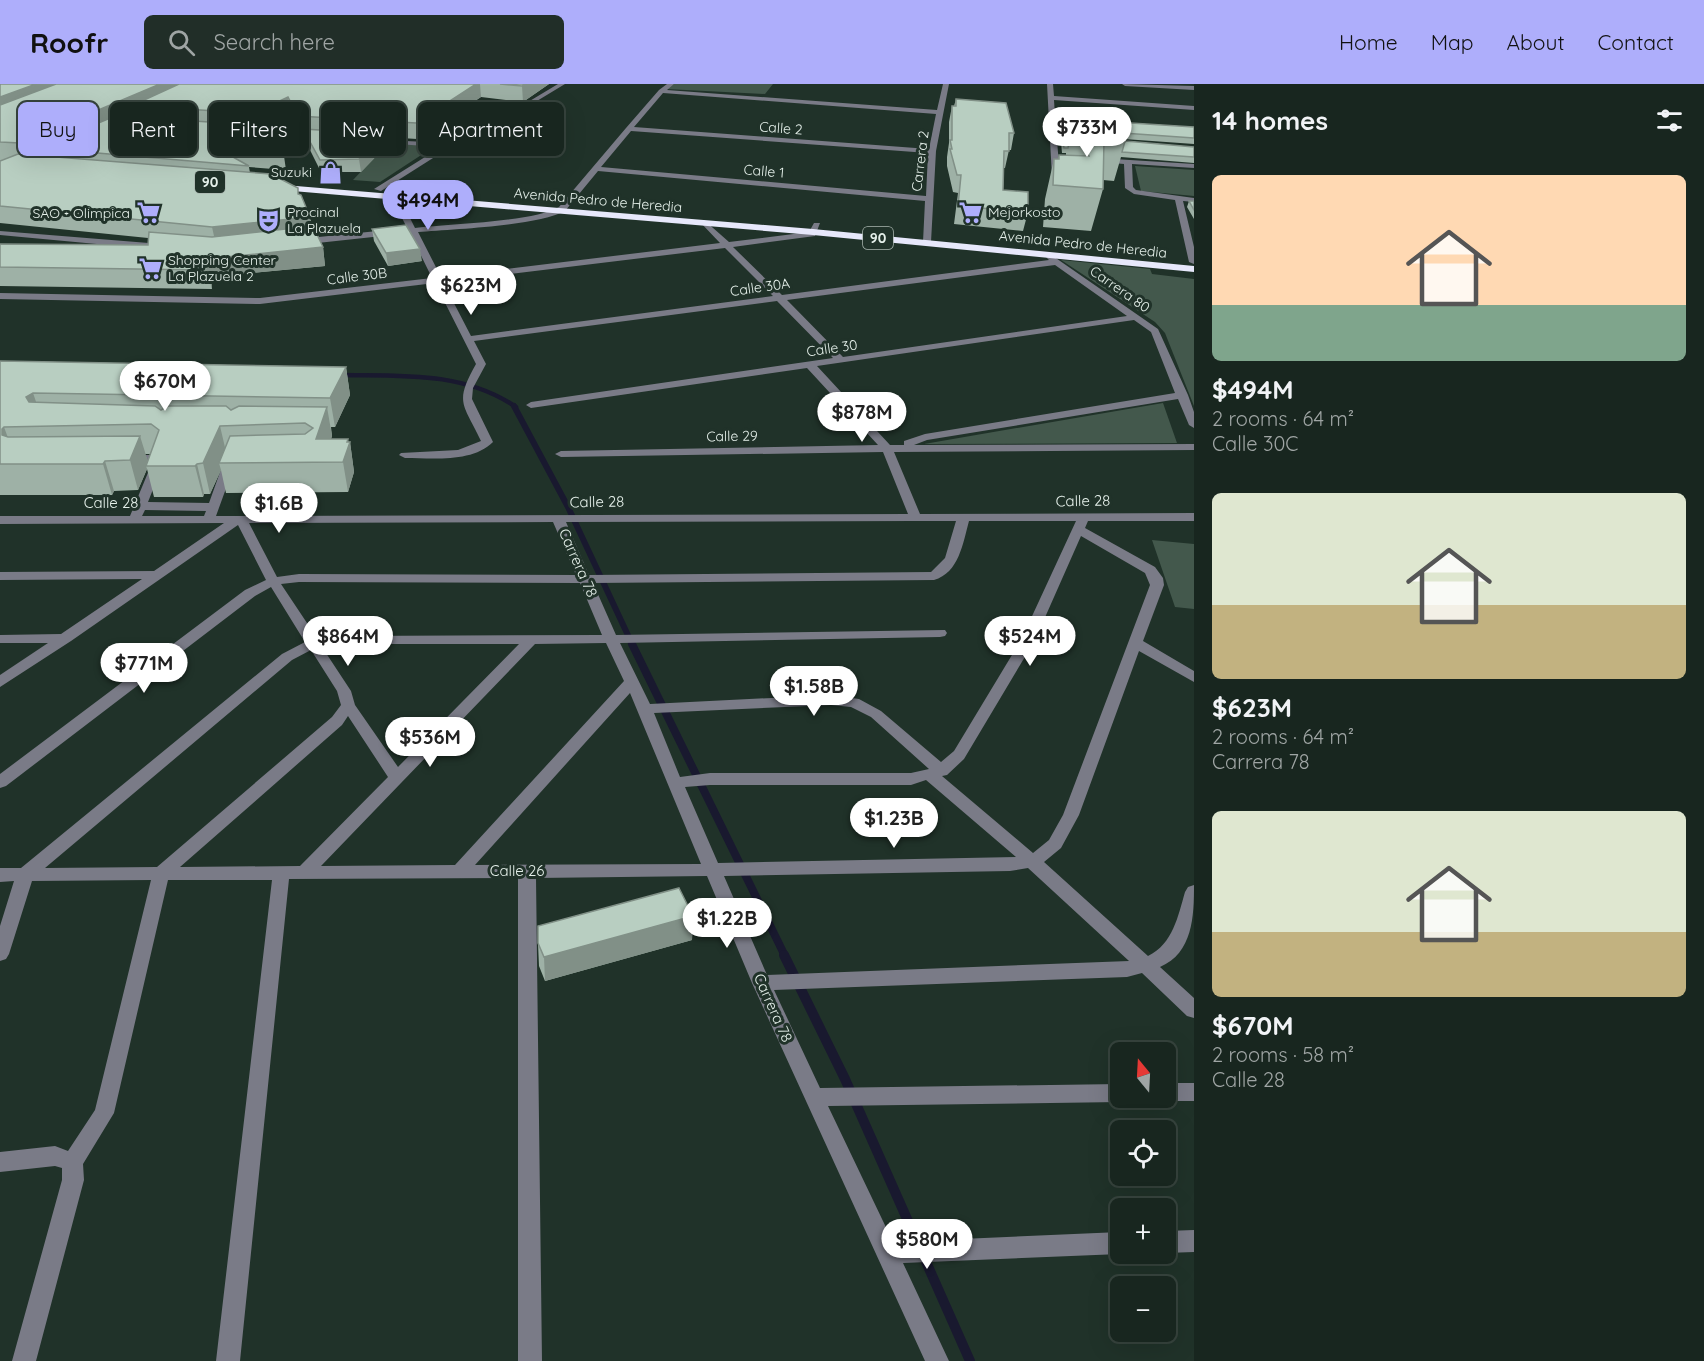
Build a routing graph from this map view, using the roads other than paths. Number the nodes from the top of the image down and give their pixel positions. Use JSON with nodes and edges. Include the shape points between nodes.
{"nodes":[{"id":1,"x":562,"y":84,"type":"edge"},
{"id":2,"x":671,"y":84,"type":"edge"},
{"id":3,"x":946,"y":84,"type":"edge"},
{"id":4,"x":1050,"y":84,"type":"edge"},
{"id":5,"x":1125,"y":84,"type":"edge"},
{"id":6,"x":1138,"y":84,"type":"edge"},
{"id":7,"x":1194,"y":88,"type":"edge"},
{"id":8,"x":661,"y":91,"type":"junction"},
{"id":9,"x":1052,"y":98,"type":"junction"},
{"id":10,"x":532,"y":102,"type":"edge"},
{"id":11,"x":1194,"y":108,"type":"edge"},
{"id":12,"x":941,"y":112,"type":"junction"},
{"id":13,"x":1053,"y":118,"type":"junction"},
{"id":14,"x":1100,"y":121,"type":"edge"},
{"id":15,"x":628,"y":129,"type":"junction"},
{"id":16,"x":1053,"y":138,"type":"junction"},
{"id":17,"x":1089,"y":141,"type":"edge"},
{"id":18,"x":932,"y":151,"type":"junction"},
{"id":19,"x":430,"y":156,"type":"edge"},
{"id":20,"x":1053,"y":157,"type":"junction"},
{"id":21,"x":1064,"y":158,"type":"edge"},
{"id":22,"x":1096,"y":160,"type":"edge"},
{"id":23,"x":1128,"y":162,"type":"junction"},
{"id":24,"x":1194,"y":166,"type":"edge"},
{"id":25,"x":596,"y":169,"type":"junction"},
{"id":26,"x":1056,"y":177,"type":"edge"},
{"id":27,"x":378,"y":189,"type":"junction"},
{"id":28,"x":394,"y":196,"type":"junction"},
{"id":29,"x":929,"y":199,"type":"junction"},
{"id":30,"x":1179,"y":199,"type":"junction"},
{"id":31,"x":1194,"y":200,"type":"edge"},
{"id":32,"x":564,"y":206,"type":"junction"},
{"id":33,"x":704,"y":222,"type":"junction"},
{"id":34,"x":1190,"y":226,"type":"edge"},
{"id":35,"x":815,"y":229,"type":"junction"},
{"id":36,"x":412,"y":231,"type":"junction"},
{"id":37,"x":0,"y":232,"type":"edge"},
{"id":38,"x":927,"y":239,"type":"junction"},
{"id":39,"x":285,"y":243,"type":"edge"},
{"id":40,"x":725,"y":246,"type":"junction"},
{"id":41,"x":174,"y":248,"type":"edge"},
{"id":42,"x":1045,"y":253,"type":"junction"},
{"id":43,"x":1193,"y":259,"type":"edge"},
{"id":44,"x":1057,"y":262,"type":"junction"},
{"id":45,"x":437,"y":280,"type":"junction"},
{"id":46,"x":0,"y":296,"type":"edge"},
{"id":47,"x":777,"y":298,"type":"junction"},
{"id":48,"x":1137,"y":317,"type":"junction"},
{"id":49,"x":467,"y":339,"type":"junction"},
{"id":50,"x":842,"y":361,"type":"junction"},
{"id":51,"x":810,"y":365,"type":"junction"},
{"id":52,"x":1183,"y":395,"type":"junction"},
{"id":53,"x":531,"y":405,"type":"dead end"},
{"id":54,"x":1194,"y":425,"type":"edge"},
{"id":55,"x":904,"y":447,"type":"junction"},
{"id":56,"x":1194,"y":447,"type":"edge"},
{"id":57,"x":886,"y":448,"type":"junction"},
{"id":58,"x":561,"y":454,"type":"dead end"},
{"id":59,"x":405,"y":455,"type":"dead end"},
{"id":60,"x":235,"y":457,"type":"edge"},
{"id":61,"x":117,"y":460,"type":"edge"},
{"id":62,"x":140,"y":506,"type":"junction"},
{"id":63,"x":212,"y":513,"type":"junction"},
{"id":64,"x":1194,"y":517,"type":"edge"},
{"id":65,"x":240,"y":518,"type":"junction"},
{"id":66,"x":135,"y":519,"type":"junction"},
{"id":67,"x":561,"y":519,"type":"junction"},
{"id":68,"x":916,"y":519,"type":"junction"},
{"id":69,"x":963,"y":519,"type":"junction"},
{"id":70,"x":0,"y":520,"type":"edge"},
{"id":71,"x":1081,"y":524,"type":"junction"},
{"id":72,"x":156,"y":575,"type":"junction"},
{"id":73,"x":0,"y":576,"type":"edge"},
{"id":74,"x":590,"y":579,"type":"junction"},
{"id":75,"x":273,"y":581,"type":"junction"},
{"id":76,"x":940,"y":633,"type":"dead end"},
{"id":77,"x":68,"y":638,"type":"junction"},
{"id":78,"x":0,"y":639,"type":"edge"},
{"id":79,"x":532,"y":639,"type":"junction"},
{"id":80,"x":616,"y":639,"type":"junction"},
{"id":81,"x":1135,"y":642,"type":"junction"},
{"id":82,"x":314,"y":643,"type":"junction"},
{"id":83,"x":1194,"y":677,"type":"edge"},
{"id":84,"x":0,"y":682,"type":"edge"},
{"id":85,"x":632,"y":682,"type":"junction"},
{"id":86,"x":348,"y":705,"type":"junction"},
{"id":87,"x":650,"y":708,"type":"junction"},
{"id":88,"x":935,"y":773,"type":"junction"},
{"id":89,"x":397,"y":778,"type":"junction"},
{"id":90,"x":0,"y":782,"type":"edge"},
{"id":91,"x":681,"y":783,"type":"junction"},
{"id":92,"x":1033,"y":862,"type":"junction"},
{"id":93,"x":712,"y":870,"type":"junction"},
{"id":94,"x":460,"y":871,"type":"junction"},
{"id":95,"x":527,"y":871,"type":"junction"},
{"id":96,"x":281,"y":872,"type":"junction"},
{"id":97,"x":304,"y":873,"type":"junction"},
{"id":98,"x":161,"y":874,"type":"junction"},
{"id":99,"x":25,"y":875,"type":"junction"},
{"id":100,"x":0,"y":876,"type":"edge"},
{"id":101,"x":1194,"y":891,"type":"edge"},
{"id":102,"x":0,"y":954,"type":"edge"},
{"id":103,"x":1148,"y":966,"type":"junction"},
{"id":104,"x":761,"y":983,"type":"junction"},
{"id":105,"x":1194,"y":1010,"type":"edge"},
{"id":106,"x":1176,"y":1092,"type":"edge"},
{"id":107,"x":1194,"y":1092,"type":"edge"},
{"id":108,"x":1110,"y":1093,"type":"edge"},
{"id":109,"x":814,"y":1097,"type":"junction"},
{"id":110,"x":0,"y":1162,"type":"edge"},
{"id":111,"x":72,"y":1162,"type":"junction"},
{"id":112,"x":1194,"y":1241,"type":"edge"},
{"id":113,"x":1176,"y":1242,"type":"edge"},
{"id":114,"x":1110,"y":1243,"type":"edge"},
{"id":115,"x":887,"y":1253,"type":"junction"},
{"id":116,"x":24,"y":1361,"type":"edge"},
{"id":117,"x":228,"y":1361,"type":"edge"},
{"id":118,"x":530,"y":1361,"type":"edge"},
{"id":119,"x":938,"y":1361,"type":"edge"}],
"edges":[{"from":1,"to":10,"type":"street"},
{"from":2,"to":8,"type":"street"},
{"from":3,"to":12,"type":"street","name":"Carrera 2"},
{"from":4,"to":9,"type":"street"},
{"from":5,"to":6,"type":"street"},
{"from":6,"to":7,"type":"street"},
{"from":8,"to":12,"type":"street"},
{"from":8,"to":15,"type":"street"},
{"from":9,"to":11,"type":"street"},
{"from":9,"to":13,"type":"street"},
{"from":12,"to":18,"type":"street","name":"Carrera 2"},
{"from":13,"to":14,"type":"street"},
{"from":13,"to":16,"type":"street"},
{"from":15,"to":18,"type":"street","name":"Calle 2"},
{"from":15,"to":25,"type":"street"},
{"from":16,"to":17,"type":"street"},
{"from":16,"to":20,"type":"street"},
{"from":18,"to":29,"type":"street","name":"Carrera 2"},
{"from":19,"to":27,"type":"street"},
{"from":20,"to":21,"type":"street"},
{"from":20,"to":26,"type":"street"},
{"from":22,"to":23,"type":"street"},
{"from":23,"to":24,"type":"street"},
{"from":23,"to":30,"type":"street","via":[[1129,188],[1134,192]]},
{"from":25,"to":29,"type":"street","name":"Calle 1"},
{"from":25,"to":32,"type":"street"},
{"from":27,"to":28,"type":"highway","name":"Avenida Pedro de Heredia","number":"90","via":[[262,183]]},
{"from":27,"to":32,"type":"highway","name":"Avenida Pedro de Heredia","number":"90"},
{"from":28,"to":32,"type":"highway","name":"Avenida Pedro de Heredia","number":"90"},
{"from":28,"to":36,"type":"street"},
{"from":29,"to":38,"type":"street","name":"Carrera 2"},
{"from":30,"to":31,"type":"street"},
{"from":30,"to":34,"type":"street"},
{"from":32,"to":33,"type":"highway","name":"Avenida Pedro de Heredia","number":"90"},
{"from":32,"to":35,"type":"highway","name":"Avenida Pedro de Heredia","number":"90"},
{"from":32,"to":36,"type":"street","via":[[546,216]]},
{"from":33,"to":35,"type":"highway","name":"Avenida Pedro de Heredia","number":"90"},
{"from":33,"to":40,"type":"street"},
{"from":34,"to":43,"type":"street"},
{"from":35,"to":38,"type":"highway","name":"Avenida Pedro de Heredia","number":"90"},
{"from":35,"to":40,"type":"street","name":"Calle 30B","via":[[801,236]]},
{"from":36,"to":39,"type":"street"},
{"from":36,"to":45,"type":"street"},
{"from":37,"to":41,"type":"street"},
{"from":38,"to":42,"type":"highway","name":"Avenida Pedro de Heredia","number":"90"},
{"from":38,"to":43,"type":"highway","name":"Avenida Pedro de Heredia","number":"90"},
{"from":40,"to":45,"type":"street","name":"Calle 30B"},
{"from":40,"to":47,"type":"street"},
{"from":42,"to":43,"type":"highway","name":"Avenida Pedro de Heredia","number":"90"},
{"from":42,"to":44,"type":"street","name":"Carrera 80"},
{"from":44,"to":47,"type":"street","name":"Calle 30A"},
{"from":44,"to":48,"type":"street","name":"Carrera 80"},
{"from":45,"to":46,"type":"street","name":"Calle 30B","via":[[260,301]]},
{"from":45,"to":49,"type":"street"},
{"from":47,"to":49,"type":"street","name":"Calle 30A"},
{"from":47,"to":50,"type":"street"},
{"from":48,"to":50,"type":"street","name":"Calle 30"},
{"from":48,"to":52,"type":"street","name":"Carrera 80","via":[[1157,335]]},
{"from":49,"to":59,"type":"street","via":[[480,366],[467,399],[487,442],[464,453]]},
{"from":50,"to":51,"type":"street","name":"Calle 30"},
{"from":51,"to":53,"type":"street","name":"Calle 30"},
{"from":51,"to":57,"type":"street"},
{"from":52,"to":54,"type":"street","name":"Carrera 80"},
{"from":52,"to":55,"type":"street","name":"Calle 29","via":[[925,437]]},
{"from":55,"to":56,"type":"street","name":"Calle 29"},
{"from":55,"to":57,"type":"street","name":"Calle 29"},
{"from":57,"to":58,"type":"street","name":"Calle 29"},
{"from":57,"to":68,"type":"street"},
{"from":60,"to":63,"type":"street"},
{"from":61,"to":62,"type":"street","via":[[160,456]]},
{"from":62,"to":63,"type":"street"},
{"from":62,"to":66,"type":"street"},
{"from":63,"to":65,"type":"street","name":"Calle 28"},
{"from":63,"to":66,"type":"street","name":"Calle 28"},
{"from":64,"to":71,"type":"street","name":"Calle 28"},
{"from":65,"to":67,"type":"street","name":"Calle 28"},
{"from":65,"to":72,"type":"street"},
{"from":65,"to":75,"type":"street"},
{"from":66,"to":70,"type":"street","name":"Calle 28"},
{"from":67,"to":68,"type":"street","name":"Calle 28"},
{"from":67,"to":74,"type":"street","name":"Carrera 78"},
{"from":68,"to":69,"type":"street","name":"Calle 28"},
{"from":69,"to":71,"type":"street","name":"Calle 28"},
{"from":69,"to":74,"type":"street","via":[[954,556],[934,576]]},
{"from":71,"to":81,"type":"street","via":[[1156,578],[1157,585]]},
{"from":71,"to":88,"type":"street","via":[[1028,640],[959,755]]},
{"from":72,"to":73,"type":"street"},
{"from":72,"to":77,"type":"street"},
{"from":74,"to":75,"type":"street"},
{"from":74,"to":80,"type":"street","name":"Carrera 78"},
{"from":75,"to":82,"type":"street"},
{"from":75,"to":90,"type":"street","via":[[250,593]]},
{"from":76,"to":80,"type":"street"},
{"from":77,"to":78,"type":"street"},
{"from":77,"to":84,"type":"street"},
{"from":79,"to":80,"type":"street"},
{"from":79,"to":82,"type":"street"},
{"from":79,"to":89,"type":"street"},
{"from":80,"to":85,"type":"street","name":"Carrera 78"},
{"from":81,"to":83,"type":"street"},
{"from":81,"to":92,"type":"street","via":[[1071,815],[1057,843]]},
{"from":82,"to":86,"type":"street","via":[[344,691]]},
{"from":82,"to":99,"type":"street","via":[[287,657]]},
{"from":85,"to":87,"type":"street","name":"Carrera 78"},
{"from":85,"to":94,"type":"street"},
{"from":86,"to":89,"type":"street"},
{"from":86,"to":98,"type":"street","via":[[337,720]]},
{"from":87,"to":88,"type":"street","via":[[854,702],[876,714]]},
{"from":87,"to":91,"type":"street","name":"Carrera 78"},
{"from":88,"to":91,"type":"street","via":[[911,779],[710,779]]},
{"from":88,"to":92,"type":"street"},
{"from":89,"to":97,"type":"street"},
{"from":91,"to":93,"type":"street","name":"Carrera 78"},
{"from":92,"to":93,"type":"street","name":"Calle 26"},
{"from":92,"to":103,"type":"street"},
{"from":93,"to":95,"type":"street","name":"Calle 26"},
{"from":93,"to":104,"type":"street","name":"Carrera 78"},
{"from":94,"to":95,"type":"street","name":"Calle 26"},
{"from":94,"to":97,"type":"street","name":"Calle 26"},
{"from":95,"to":118,"type":"street"},
{"from":96,"to":97,"type":"street","name":"Calle 26"},
{"from":96,"to":98,"type":"street","name":"Calle 26"},
{"from":96,"to":117,"type":"street"},
{"from":98,"to":99,"type":"street","name":"Calle 26"},
{"from":98,"to":111,"type":"street","via":[[104,1113]]},
{"from":99,"to":100,"type":"street","name":"Calle 26"},
{"from":99,"to":102,"type":"street"},
{"from":101,"to":103,"type":"street","via":[[1172,951]]},
{"from":103,"to":104,"type":"street"},
{"from":103,"to":105,"type":"street"},
{"from":104,"to":109,"type":"street","name":"Carrera 78"},
{"from":106,"to":107,"type":"street"},
{"from":108,"to":109,"type":"street"},
{"from":109,"to":115,"type":"street","name":"Carrera 78"},
{"from":110,"to":111,"type":"street","via":[[55,1156]]},
{"from":111,"to":116,"type":"street","via":[[74,1180]]},
{"from":112,"to":113,"type":"street"},
{"from":114,"to":115,"type":"street"},
{"from":115,"to":119,"type":"street","name":"Carrera 78"}]}
